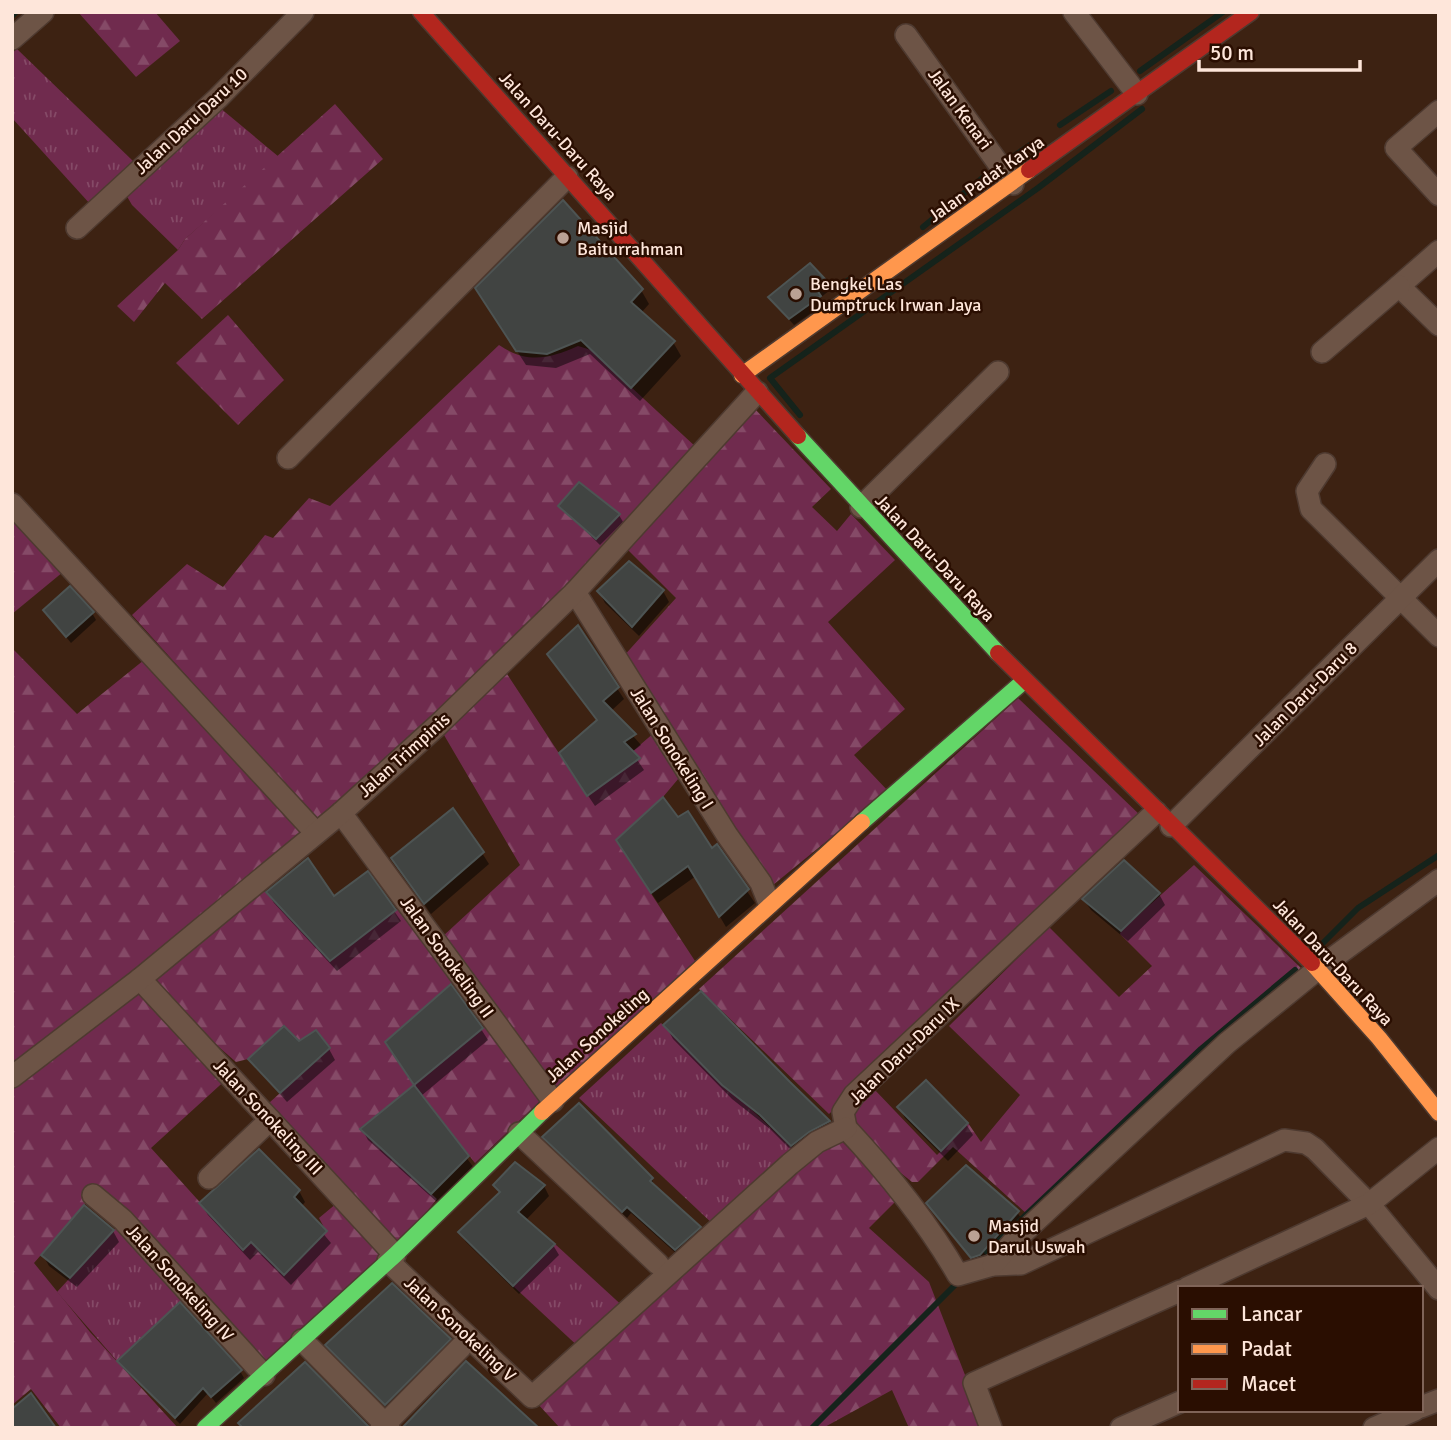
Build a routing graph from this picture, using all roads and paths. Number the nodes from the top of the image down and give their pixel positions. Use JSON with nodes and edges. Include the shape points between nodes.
{"nodes":[{"id":1,"x":43,"y":12,"type":"edge"},
{"id":2,"x":303,"y":12,"type":"edge"},
{"id":3,"x":421,"y":12,"type":"edge"},
{"id":4,"x":1074,"y":12,"type":"edge"},
{"id":5,"x":1251,"y":12,"type":"edge"},
{"id":6,"x":906,"y":35,"type":"dead end"},
{"id":7,"x":12,"y":39,"type":"edge"},
{"id":8,"x":1137,"y":94,"type":"junction"},
{"id":9,"x":1439,"y":111,"type":"edge"},
{"id":10,"x":567,"y":177,"type":"junction"},
{"id":11,"x":1013,"y":184,"type":"junction"},
{"id":12,"x":1439,"y":195,"type":"edge"},
{"id":13,"x":77,"y":228,"type":"dead end"},
{"id":14,"x":1439,"y":251,"type":"edge"},
{"id":15,"x":1399,"y":286,"type":"junction"},
{"id":16,"x":1439,"y":325,"type":"edge"},
{"id":17,"x":1322,"y":352,"type":"dead end"},
{"id":18,"x":998,"y":372,"type":"dead end"},
{"id":19,"x":742,"y":375,"type":"junction"},
{"id":20,"x":757,"y":392,"type":"junction"},
{"id":21,"x":288,"y":458,"type":"dead end"},
{"id":22,"x":1325,"y":464,"type":"dead end"},
{"id":23,"x":12,"y":503,"type":"edge"},
{"id":24,"x":861,"y":507,"type":"junction"},
{"id":25,"x":1439,"y":560,"type":"edge"},
{"id":26,"x":575,"y":592,"type":"junction"},
{"id":27,"x":1401,"y":600,"type":"junction"},
{"id":28,"x":1439,"y":636,"type":"edge"},
{"id":29,"x":1024,"y":681,"type":"junction"},
{"id":30,"x":341,"y":813,"type":"junction"},
{"id":31,"x":1164,"y":819,"type":"junction"},
{"id":32,"x":316,"y":833,"type":"junction"},
{"id":33,"x":1439,"y":880,"type":"edge"},
{"id":34,"x":769,"y":903,"type":"junction"},
{"id":35,"x":1318,"y":968,"type":"junction"},
{"id":36,"x":141,"y":979,"type":"junction"},
{"id":37,"x":12,"y":1077,"type":"edge"},
{"id":38,"x":553,"y":1101,"type":"junction"},
{"id":39,"x":1439,"y":1113,"type":"edge"},
{"id":40,"x":270,"y":1120,"type":"junction"},
{"id":41,"x":846,"y":1128,"type":"junction"},
{"id":42,"x":519,"y":1133,"type":"junction"},
{"id":43,"x":1439,"y":1147,"type":"edge"},
{"id":44,"x":209,"y":1178,"type":"dead end"},
{"id":45,"x":93,"y":1195,"type":"dead end"},
{"id":46,"x":1369,"y":1204,"type":"junction"},
{"id":47,"x":391,"y":1258,"type":"junction"},
{"id":48,"x":658,"y":1265,"type":"dead end"},
{"id":49,"x":993,"y":1265,"type":"junction"},
{"id":50,"x":1191,"y":1286,"type":"edge"},
{"id":51,"x":1432,"y":1291,"type":"edge"},
{"id":52,"x":1178,"y":1292,"type":"edge"},
{"id":53,"x":302,"y":1340,"type":"junction"},
{"id":54,"x":461,"y":1347,"type":"dead end"},
{"id":55,"x":264,"y":1375,"type":"junction"},
{"id":56,"x":532,"y":1397,"type":"joint"},
{"id":57,"x":1178,"y":1403,"type":"edge"},
{"id":58,"x":1410,"y":1412,"type":"edge"},
{"id":59,"x":385,"y":1426,"type":"edge"},
{"id":60,"x":205,"y":1428,"type":"edge"},
{"id":61,"x":991,"y":1428,"type":"edge"},
{"id":62,"x":1121,"y":1428,"type":"edge"},
{"id":63,"x":1374,"y":1428,"type":"edge"}],
"edges":[{"from":1,"to":7,"type":"street"},
{"from":2,"to":13,"type":"street","name":"Jalan Daru Daru 10"},
{"from":3,"to":10,"type":"street","name":"Jalan Daru-Daru Raya"},
{"from":4,"to":8,"type":"street"},
{"from":5,"to":8,"type":"street","name":"Jalan Padat Karya"},
{"from":6,"to":11,"type":"street","name":"Jalan Kenari"},
{"from":8,"to":11,"type":"street","name":"Jalan Padat Karya"},
{"from":9,"to":12,"type":"street","via":[[1396,148]]},
{"from":10,"to":19,"type":"street","name":"Jalan Daru-Daru Raya"},
{"from":10,"to":21,"type":"street"},
{"from":11,"to":19,"type":"street","name":"Jalan Padat Karya"},
{"from":14,"to":15,"type":"street"},
{"from":15,"to":16,"type":"street"},
{"from":15,"to":17,"type":"street"},
{"from":18,"to":24,"type":"street"},
{"from":19,"to":20,"type":"street","name":"Jalan Daru-Daru Raya"},
{"from":20,"to":24,"type":"street","name":"Jalan Daru-Daru Raya"},
{"from":20,"to":26,"type":"street","name":"Jalan Trimpinis"},
{"from":22,"to":27,"type":"street","via":[[1309,485],[1307,502]]},
{"from":23,"to":32,"type":"street"},
{"from":24,"to":29,"type":"street","name":"Jalan Daru-Daru Raya"},
{"from":25,"to":27,"type":"street","name":"Jalan Daru-Daru 8"},
{"from":26,"to":30,"type":"street","name":"Jalan Trimpinis"},
{"from":26,"to":34,"type":"street","name":"Jalan Sonokeling I","via":[[761,883]]},
{"from":27,"to":28,"type":"street"},
{"from":27,"to":31,"type":"street","name":"Jalan Daru-Daru 8"},
{"from":29,"to":31,"type":"street","name":"Jalan Daru-Daru Raya"},
{"from":29,"to":34,"type":"street","name":"Jalan Sonokeling"},
{"from":30,"to":32,"type":"street","name":"Jalan Trimpinis"},
{"from":30,"to":38,"type":"street","name":"Jalan Sonokeling II"},
{"from":31,"to":35,"type":"street","name":"Jalan Daru-Daru Raya"},
{"from":31,"to":41,"type":"street","name":"Jalan Daru-Daru IX","via":[[854,1095],[843,1112]]},
{"from":32,"to":36,"type":"street","name":"Jalan Trimpinis"},
{"from":33,"to":35,"type":"street"},
{"from":34,"to":38,"type":"street","name":"Jalan Sonokeling"},
{"from":35,"to":39,"type":"street","name":"Jalan Daru-Daru Raya"},
{"from":35,"to":49,"type":"street","via":[[1227,1043],[1012,1242]]},
{"from":36,"to":37,"type":"street","name":"Jalan Trimpinis"},
{"from":36,"to":40,"type":"street","name":"Jalan Sonokeling III"},
{"from":38,"to":42,"type":"street","name":"Jalan Sonokeling"},
{"from":40,"to":44,"type":"street"},
{"from":40,"to":47,"type":"street","name":"Jalan Sonokeling III"},
{"from":41,"to":49,"type":"street","via":[[868,1151],[958,1275]]},
{"from":41,"to":56,"type":"street","name":"Jalan Daru-Daru IX","via":[[817,1142],[790,1164]]},
{"from":42,"to":47,"type":"street","name":"Jalan Sonokeling"},
{"from":42,"to":48,"type":"street"},
{"from":43,"to":46,"type":"street"},
{"from":45,"to":55,"type":"street","name":"Jalan Sonokeling IV","via":[[123,1220]]},
{"from":46,"to":49,"type":"street","via":[[1315,1149],[1284,1140],[1021,1264]]},
{"from":46,"to":50,"type":"street"},
{"from":46,"to":51,"type":"street"},
{"from":47,"to":53,"type":"street","name":"Jalan Sonokeling"},
{"from":47,"to":56,"type":"street","name":"Jalan Sonokeling V"},
{"from":52,"to":61,"type":"street","via":[[974,1383]]},
{"from":53,"to":55,"type":"street","name":"Jalan Sonokeling"},
{"from":53,"to":59,"type":"street"},
{"from":54,"to":59,"type":"street"},
{"from":55,"to":60,"type":"street","name":"Jalan Sonokeling"},
{"from":57,"to":62,"type":"street"},
{"from":58,"to":63,"type":"street"}]}
